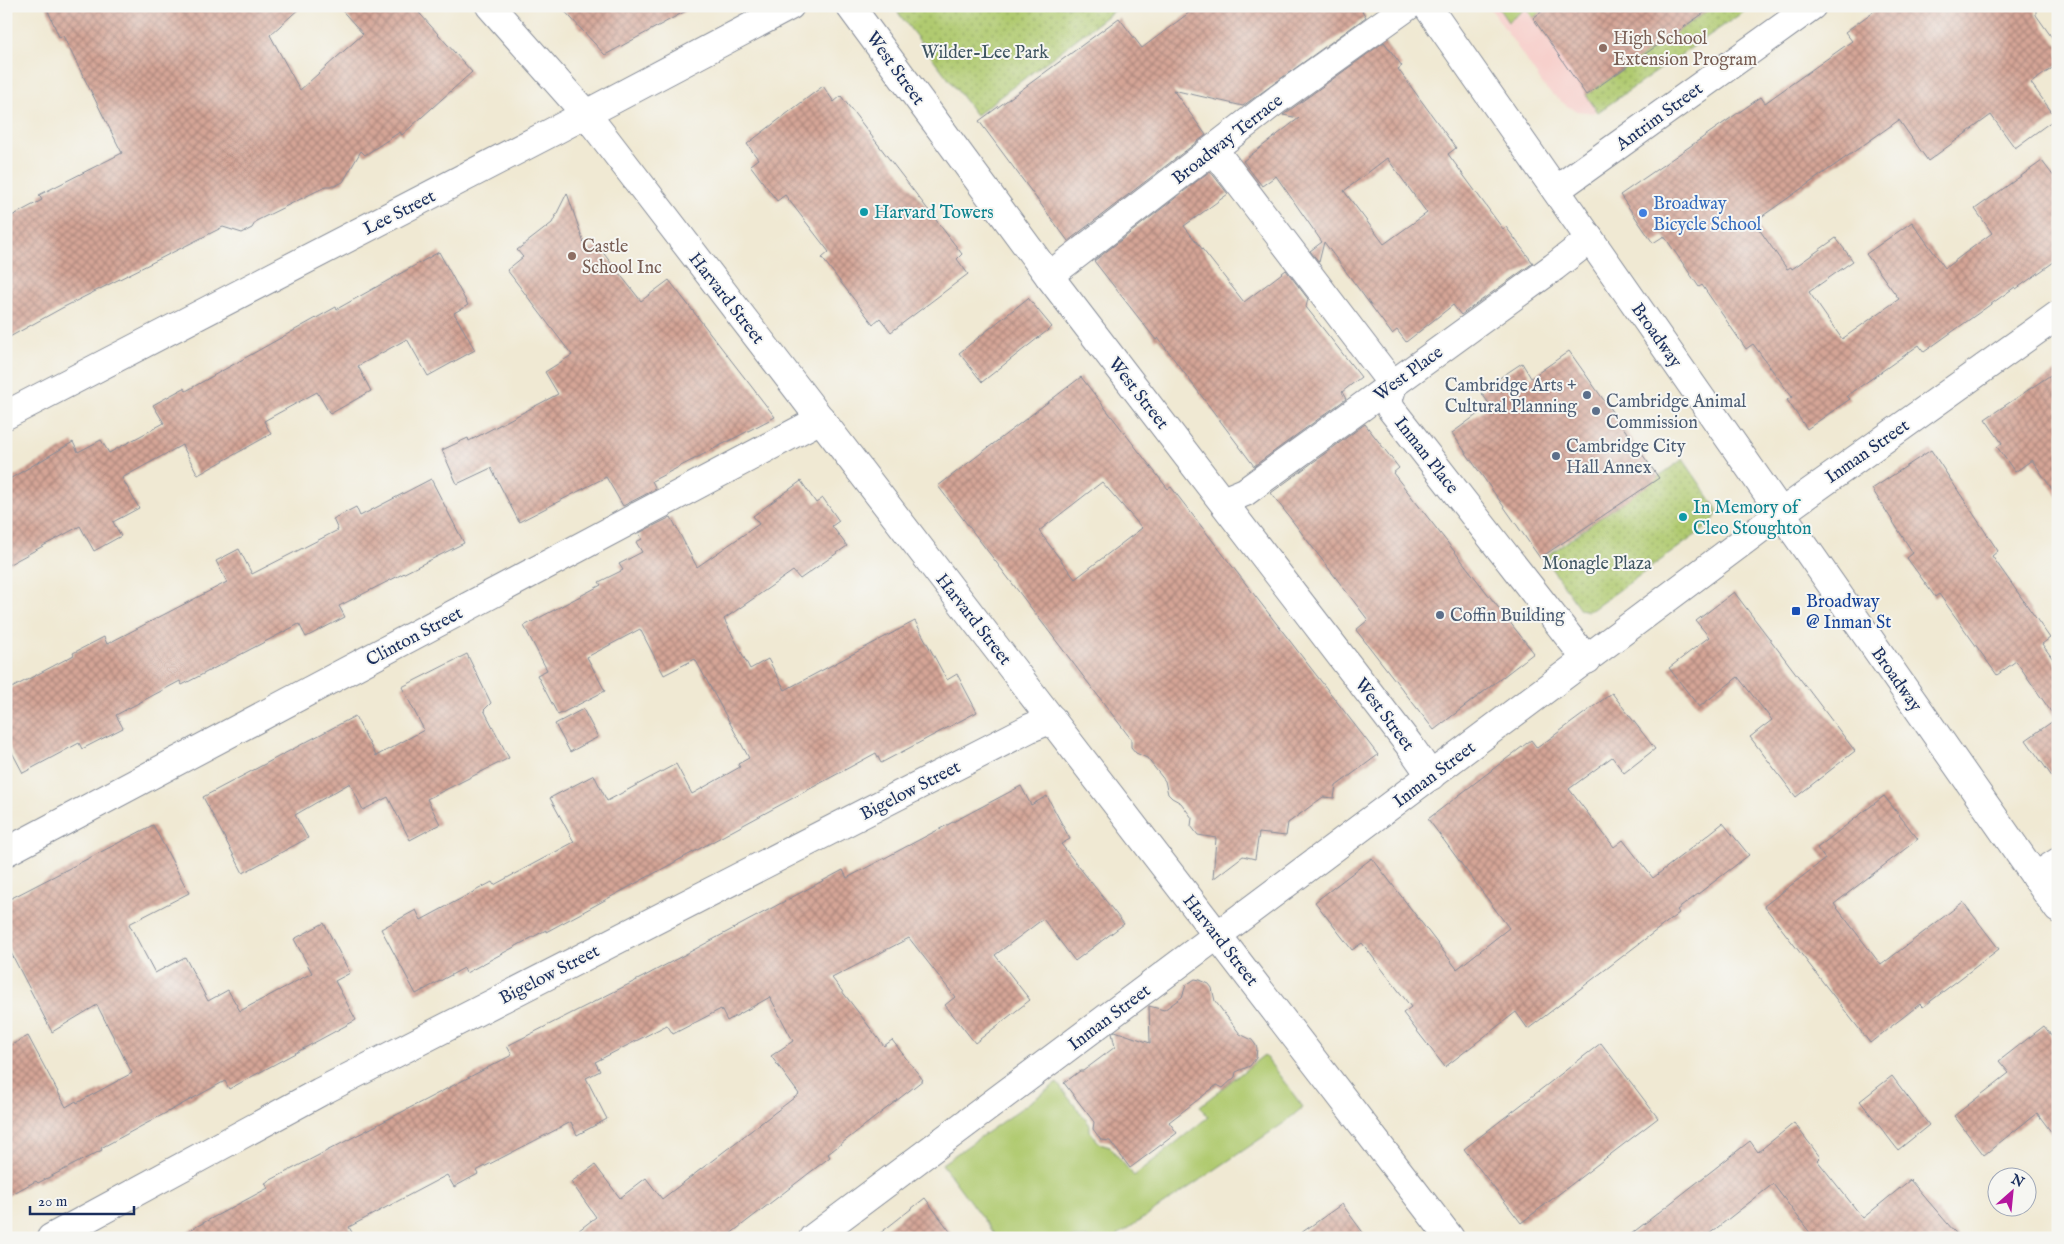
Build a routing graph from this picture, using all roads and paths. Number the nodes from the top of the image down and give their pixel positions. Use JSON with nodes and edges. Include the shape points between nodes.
{"nodes":[{"id":1,"x":490,"y":6,"type":"edge"},
{"id":2,"x":790,"y":6,"type":"edge"},
{"id":3,"x":850,"y":6,"type":"edge"},
{"id":4,"x":1408,"y":6,"type":"edge"},
{"id":5,"x":1427,"y":6,"type":"edge"},
{"id":6,"x":1812,"y":6,"type":"edge"},
{"id":7,"x":585,"y":113,"type":"junction"},
{"id":8,"x":1214,"y":150,"type":"junction"},
{"id":9,"x":1556,"y":190,"type":"junction"},
{"id":10,"x":1590,"y":239,"type":"junction"},
{"id":11,"x":1049,"y":276,"type":"junction"},
{"id":12,"x":2058,"y":315,"type":"edge"},
{"id":13,"x":1393,"y":385,"type":"junction"},
{"id":14,"x":6,"y":415,"type":"edge"},
{"id":15,"x":821,"y":419,"type":"junction"},
{"id":16,"x":1223,"y":502,"type":"junction"},
{"id":17,"x":1781,"y":513,"type":"junction"},
{"id":18,"x":1587,"y":660,"type":"junction"},
{"id":19,"x":1052,"y":719,"type":"junction"},
{"id":20,"x":1431,"y":776,"type":"junction"},
{"id":21,"x":6,"y":852,"type":"edge"},
{"id":22,"x":2058,"y":862,"type":"edge"},
{"id":23,"x":2035,"y":877,"type":"junction"},
{"id":24,"x":2058,"y":910,"type":"edge"},
{"id":25,"x":1217,"y":935,"type":"junction"},
{"id":26,"x":51,"y":1238,"type":"edge"},
{"id":27,"x":813,"y":1238,"type":"edge"},
{"id":28,"x":1450,"y":1238,"type":"edge"}],
"edges":[{"from":1,"to":7,"type":"street","name":"Harvard Street"},
{"from":2,"to":7,"type":"street","name":"Lee Street"},
{"from":3,"to":11,"type":"street","name":"West Street"},
{"from":4,"to":8,"type":"street","name":"Broadway Terrace"},
{"from":5,"to":9,"type":"street","name":"Broadway"},
{"from":6,"to":9,"type":"street","name":"Antrim Street"},
{"from":7,"to":14,"type":"street","name":"Lee Street"},
{"from":7,"to":15,"type":"street","name":"Harvard Street"},
{"from":8,"to":11,"type":"street","name":"Broadway Terrace"},
{"from":8,"to":13,"type":"street"},
{"from":9,"to":10,"type":"street","name":"Broadway"},
{"from":10,"to":13,"type":"street","name":"West Place"},
{"from":10,"to":17,"type":"street","name":"Broadway"},
{"from":11,"to":16,"type":"street","name":"West Street"},
{"from":12,"to":17,"type":"street","name":"Inman Street"},
{"from":13,"to":16,"type":"street","name":"West Place","via":[[1244,492]]},
{"from":13,"to":18,"type":"street","name":"Inman Place","via":[[1388,401],[1392,410]]},
{"from":15,"to":19,"type":"street","name":"Harvard Street"},
{"from":15,"to":21,"type":"street","name":"Clinton Street"},
{"from":16,"to":20,"type":"street","name":"West Street"},
{"from":17,"to":18,"type":"street","name":"Inman Street"},
{"from":17,"to":23,"type":"street","name":"Broadway"},
{"from":18,"to":20,"type":"street","name":"Inman Street"},
{"from":19,"to":25,"type":"street","name":"Harvard Street"},
{"from":19,"to":26,"type":"street","name":"Bigelow Street","via":[[320,1092]]},
{"from":20,"to":25,"type":"street","name":"Inman Street"},
{"from":22,"to":23,"type":"street"},
{"from":23,"to":24,"type":"street","name":"Broadway"},
{"from":25,"to":27,"type":"street","name":"Inman Street"},
{"from":25,"to":28,"type":"street","name":"Harvard Street"}]}
